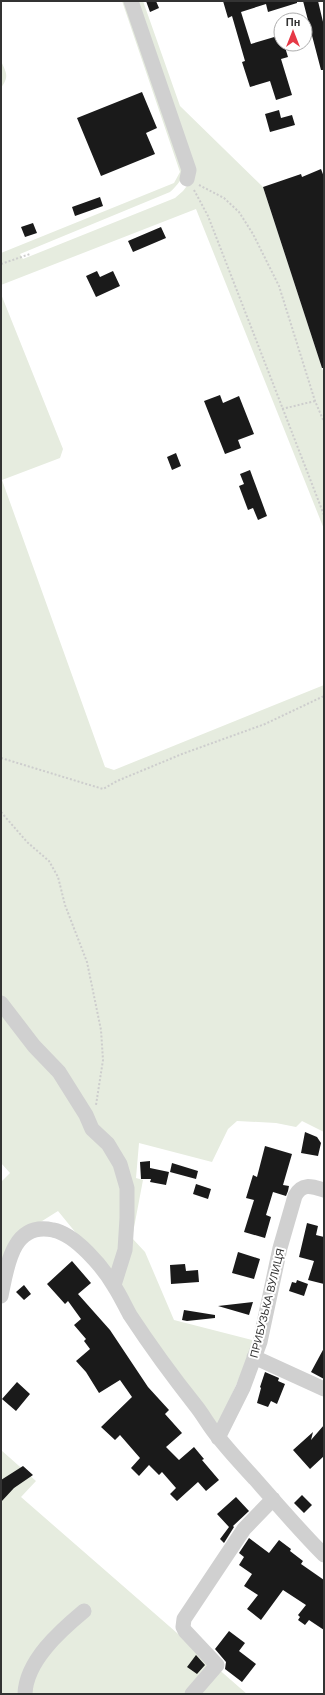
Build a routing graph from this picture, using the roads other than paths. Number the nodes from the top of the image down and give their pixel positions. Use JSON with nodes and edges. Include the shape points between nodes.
{"nodes":[{"id":1,"x":130,"y":1,"type":"edge"},
{"id":2,"x":187,"y":179,"type":"road end"},
{"id":3,"x":1,"y":1003,"type":"edge"},
{"id":4,"x":324,"y":1190,"type":"edge"},
{"id":5,"x":114,"y":1285,"type":"junction"},
{"id":6,"x":1,"y":1296,"type":"edge"},
{"id":7,"x":254,"y":1357,"type":"junction"},
{"id":8,"x":324,"y":1389,"type":"edge"},
{"id":9,"x":218,"y":1438,"type":"junction"},
{"id":10,"x":273,"y":1499,"type":"junction"},
{"id":11,"x":324,"y":1555,"type":"edge"},
{"id":12,"x":84,"y":1612,"type":"dead end"},
{"id":13,"x":25,"y":1694,"type":"edge"},
{"id":14,"x":192,"y":1694,"type":"edge"}],
"edges":[{"from":1,"to":2,"type":"street","via":[[189,170]]},
{"from":3,"to":5,"type":"street","via":[[34,1046],[59,1072],[86,1115],[92,1130],[108,1144],[120,1164],[127,1188],[125,1250]]},
{"from":4,"to":7,"type":"street","name":"ПРИБУЗЬКА ВУЛИЦЯ","via":[[305,1186],[295,1196],[280,1248],[260,1342]]},
{"from":5,"to":6,"type":"street","via":[[70,1237],[43,1229],[28,1232],[16,1243],[10,1256]]},
{"from":5,"to":9,"type":"street","via":[[171,1376]]},
{"from":7,"to":8,"type":"street"},
{"from":7,"to":9,"type":"street","name":"ПРИБУЗЬКА ВУЛИЦЯ","via":[[243,1388]]},
{"from":9,"to":10,"type":"street"},
{"from":10,"to":11,"type":"street"},
{"from":10,"to":14,"type":"street","via":[[244,1529],[184,1619],[185,1631],[217,1665]]},
{"from":12,"to":13,"type":"street","via":[[48,1645],[28,1676]]}]}
